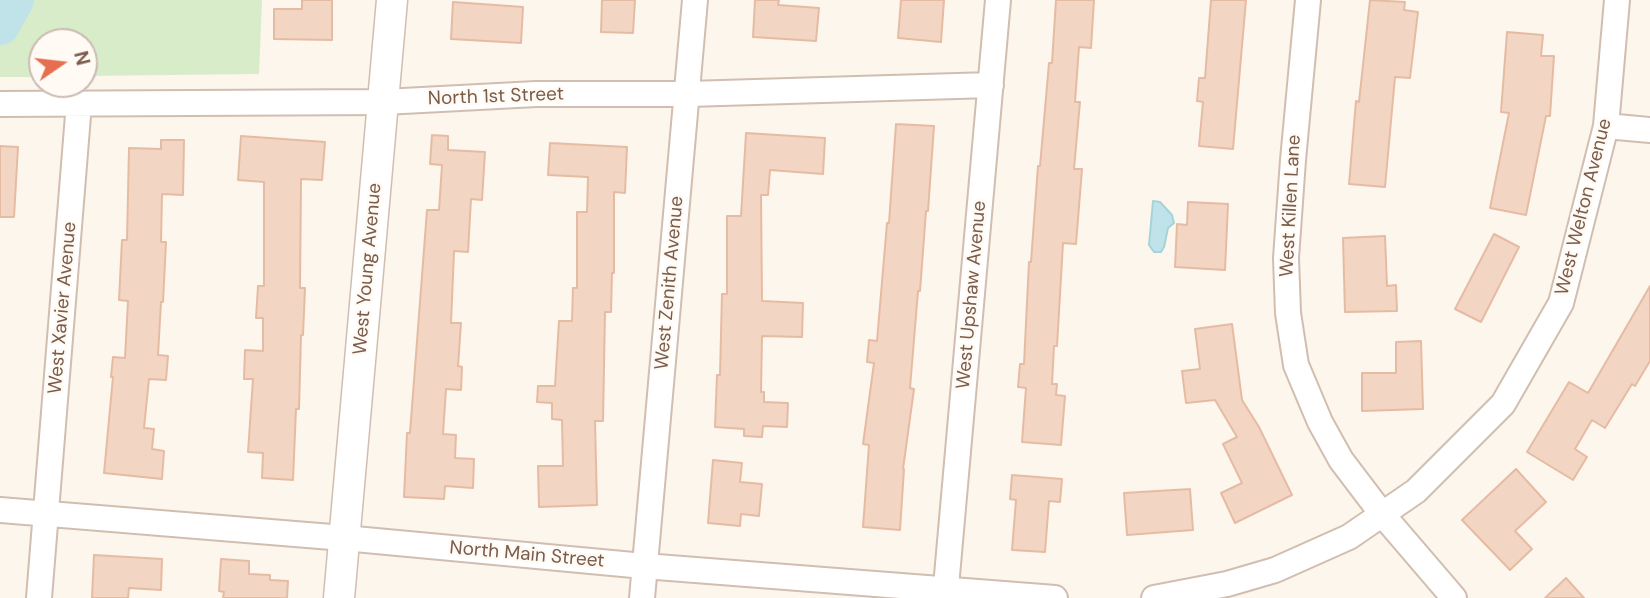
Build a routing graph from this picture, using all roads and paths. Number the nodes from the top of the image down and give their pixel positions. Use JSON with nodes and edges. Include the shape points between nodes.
{"nodes":[{"id":1,"x":392,"y":0,"type":"edge"},
{"id":2,"x":695,"y":0,"type":"edge"},
{"id":3,"x":999,"y":0,"type":"edge"},
{"id":4,"x":1308,"y":0,"type":"edge"},
{"id":5,"x":1617,"y":0,"type":"edge"},
{"id":6,"x":991,"y":85,"type":"junction"},
{"id":7,"x":688,"y":94,"type":"junction"},
{"id":8,"x":384,"y":102,"type":"junction"},
{"id":9,"x":79,"y":103,"type":"junction"},
{"id":10,"x":0,"y":104,"type":"edge"},
{"id":11,"x":1606,"y":126,"type":"junction"},
{"id":12,"x":1650,"y":130,"type":"edge"},
{"id":13,"x":0,"y":510,"type":"edge"},
{"id":14,"x":46,"y":513,"type":"junction"},
{"id":15,"x":1382,"y":514,"type":"junction"},
{"id":16,"x":344,"y":538,"type":"junction"},
{"id":17,"x":644,"y":566,"type":"junction"},
{"id":18,"x":945,"y":594,"type":"edge"},
{"id":19,"x":39,"y":598,"type":"edge"},
{"id":20,"x":339,"y":598,"type":"edge"},
{"id":21,"x":642,"y":598,"type":"edge"},
{"id":22,"x":1055,"y":598,"type":"edge"},
{"id":23,"x":1154,"y":598,"type":"edge"},
{"id":24,"x":1454,"y":598,"type":"edge"}],
"edges":[{"from":1,"to":8,"type":"street","name":"West Young Avenue"},
{"from":2,"to":7,"type":"street","name":"West Zenith Avenue"},
{"from":3,"to":6,"type":"street","name":"West Upshaw Avenue"},
{"from":4,"to":15,"type":"street","name":"West Killen Lane","via":[[1286,258],[1288,313],[1296,365],[1320,422],[1341,460]]},
{"from":5,"to":11,"type":"street","name":"West Welton Avenue"},
{"from":6,"to":7,"type":"street","name":"North 1st Street"},
{"from":6,"to":18,"type":"street","name":"West Upshaw Avenue"},
{"from":7,"to":8,"type":"street","name":"North 1st Street","via":[[536,94]]},
{"from":7,"to":17,"type":"street","name":"West Zenith Avenue"},
{"from":8,"to":9,"type":"street","name":"North 1st Street"},
{"from":8,"to":16,"type":"street","name":"West Young Avenue"},
{"from":9,"to":10,"type":"street","name":"North 1st Street"},
{"from":9,"to":14,"type":"street","name":"West Xavier Avenue"},
{"from":11,"to":12,"type":"street"},
{"from":11,"to":15,"type":"street","name":"West Welton Avenue","via":[[1561,303],[1503,404],[1416,491]]},
{"from":13,"to":14,"type":"street","name":"North Main Street"},
{"from":14,"to":16,"type":"street","name":"North Main Street"},
{"from":14,"to":19,"type":"street","name":"West Xavier Avenue"},
{"from":15,"to":23,"type":"street","via":[[1349,537],[1275,570]]},
{"from":15,"to":24,"type":"street","name":"West Killen Lane"},
{"from":16,"to":17,"type":"street","name":"North Main Street"},
{"from":16,"to":20,"type":"street","name":"West Young Avenue"},
{"from":17,"to":18,"type":"street","name":"North Main Street"},
{"from":17,"to":21,"type":"street","name":"West Zenith Avenue"},
{"from":18,"to":22,"type":"street","name":"North Main Street"}]}
